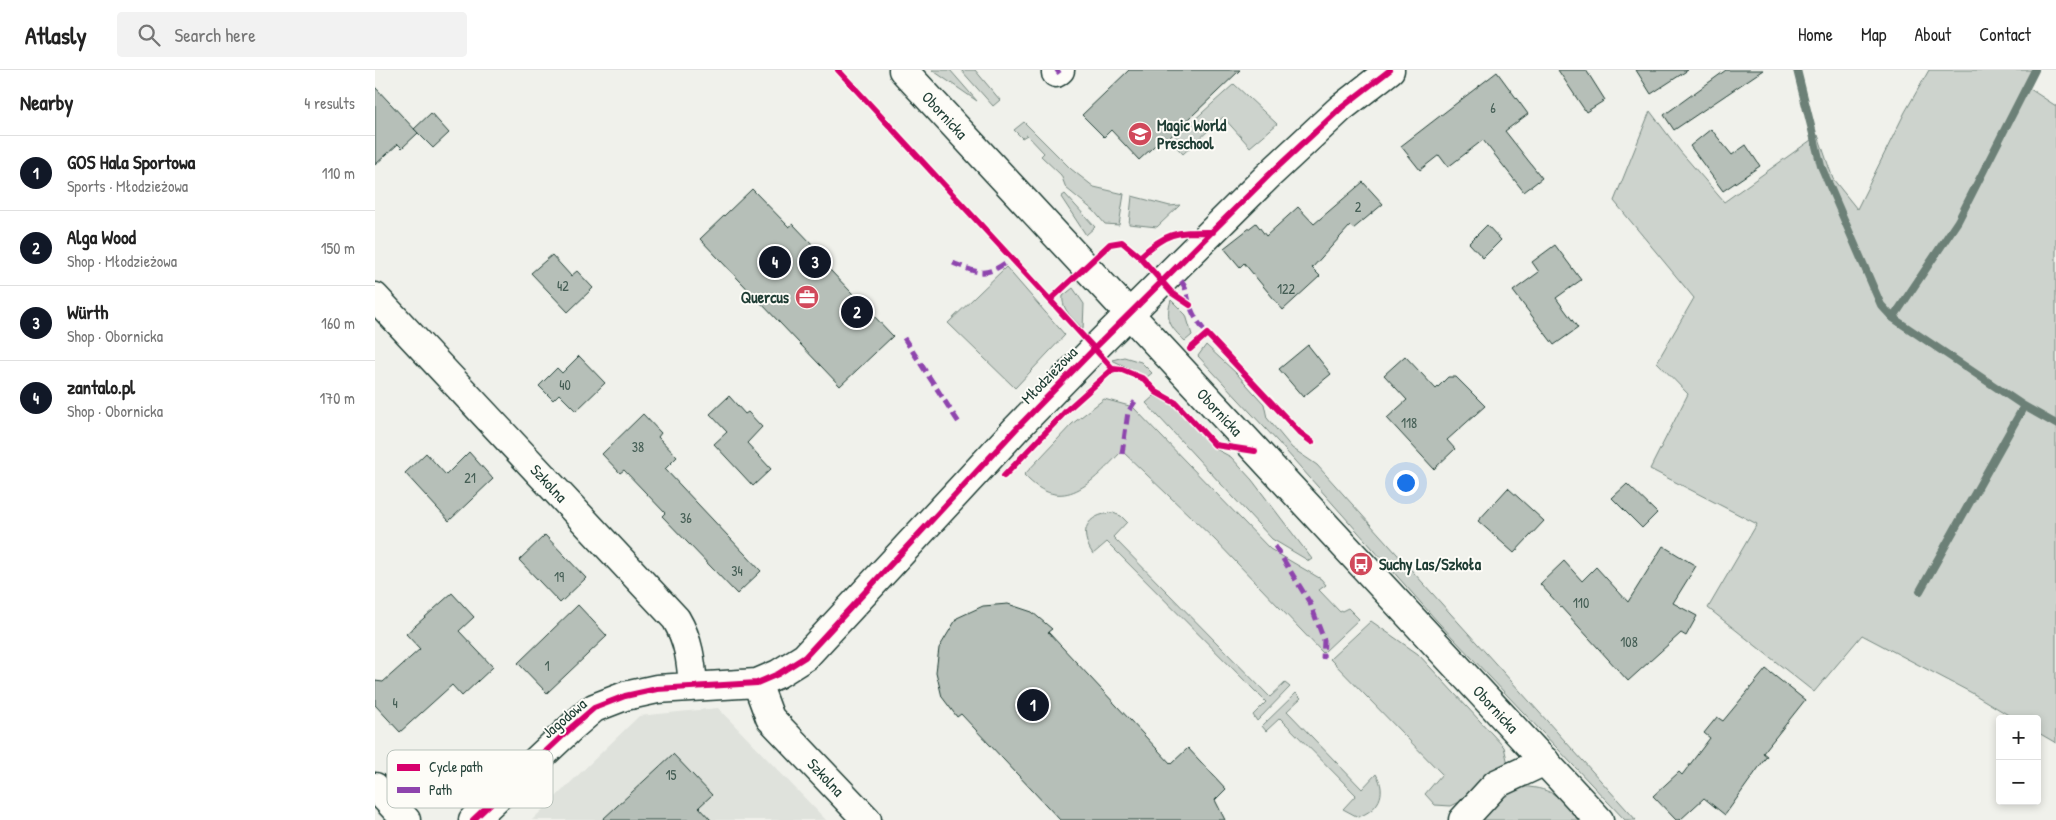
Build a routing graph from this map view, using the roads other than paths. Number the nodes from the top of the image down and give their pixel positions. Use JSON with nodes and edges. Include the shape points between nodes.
{"nodes":[{"id":1,"x":903,"y":70,"type":"edge"},
{"id":2,"x":1389,"y":70,"type":"edge"},
{"id":3,"x":375,"y":297,"type":"edge"},
{"id":4,"x":1129,"y":314,"type":"junction"},
{"id":5,"x":757,"y":683,"type":"junction"},
{"id":6,"x":693,"y":685,"type":"junction"},
{"id":7,"x":547,"y":750,"type":"edge"},
{"id":8,"x":1545,"y":761,"type":"junction"},
{"id":9,"x":375,"y":787,"type":"edge"},
{"id":10,"x":387,"y":800,"type":"edge"},
{"id":11,"x":395,"y":808,"type":"edge"},
{"id":12,"x":486,"y":808,"type":"edge"},
{"id":13,"x":406,"y":820,"type":"edge"},
{"id":14,"x":473,"y":820,"type":"edge"},
{"id":15,"x":867,"y":820,"type":"edge"},
{"id":16,"x":1463,"y":820,"type":"edge"},
{"id":17,"x":1599,"y":820,"type":"edge"}],
"edges":[{"from":1,"to":4,"type":"street","name":"Obornicka"},
{"from":2,"to":4,"type":"street","name":"Młodzieżowa","via":[[1341,108],[1269,175]]},
{"from":3,"to":6,"type":"street","name":"Szkolna","via":[[676,620],[685,634],[690,652]]},
{"from":4,"to":5,"type":"street","name":"Młodzieżowa","via":[[1016,429],[805,657]]},
{"from":4,"to":8,"type":"street","name":"Obornicka"},
{"from":5,"to":6,"type":"street","name":"Jagodowa"},
{"from":5,"to":15,"type":"street","name":"Szkolna","via":[[770,718]]},
{"from":6,"to":7,"type":"street","name":"Jagodowa","via":[[641,692],[594,708]]},
{"from":8,"to":16,"type":"street","via":[[1496,784]]},
{"from":8,"to":17,"type":"street","name":"Obornicka"},
{"from":9,"to":10,"type":"street"},
{"from":11,"to":13,"type":"street"},
{"from":12,"to":14,"type":"street","name":"Jagodowa"}]}
